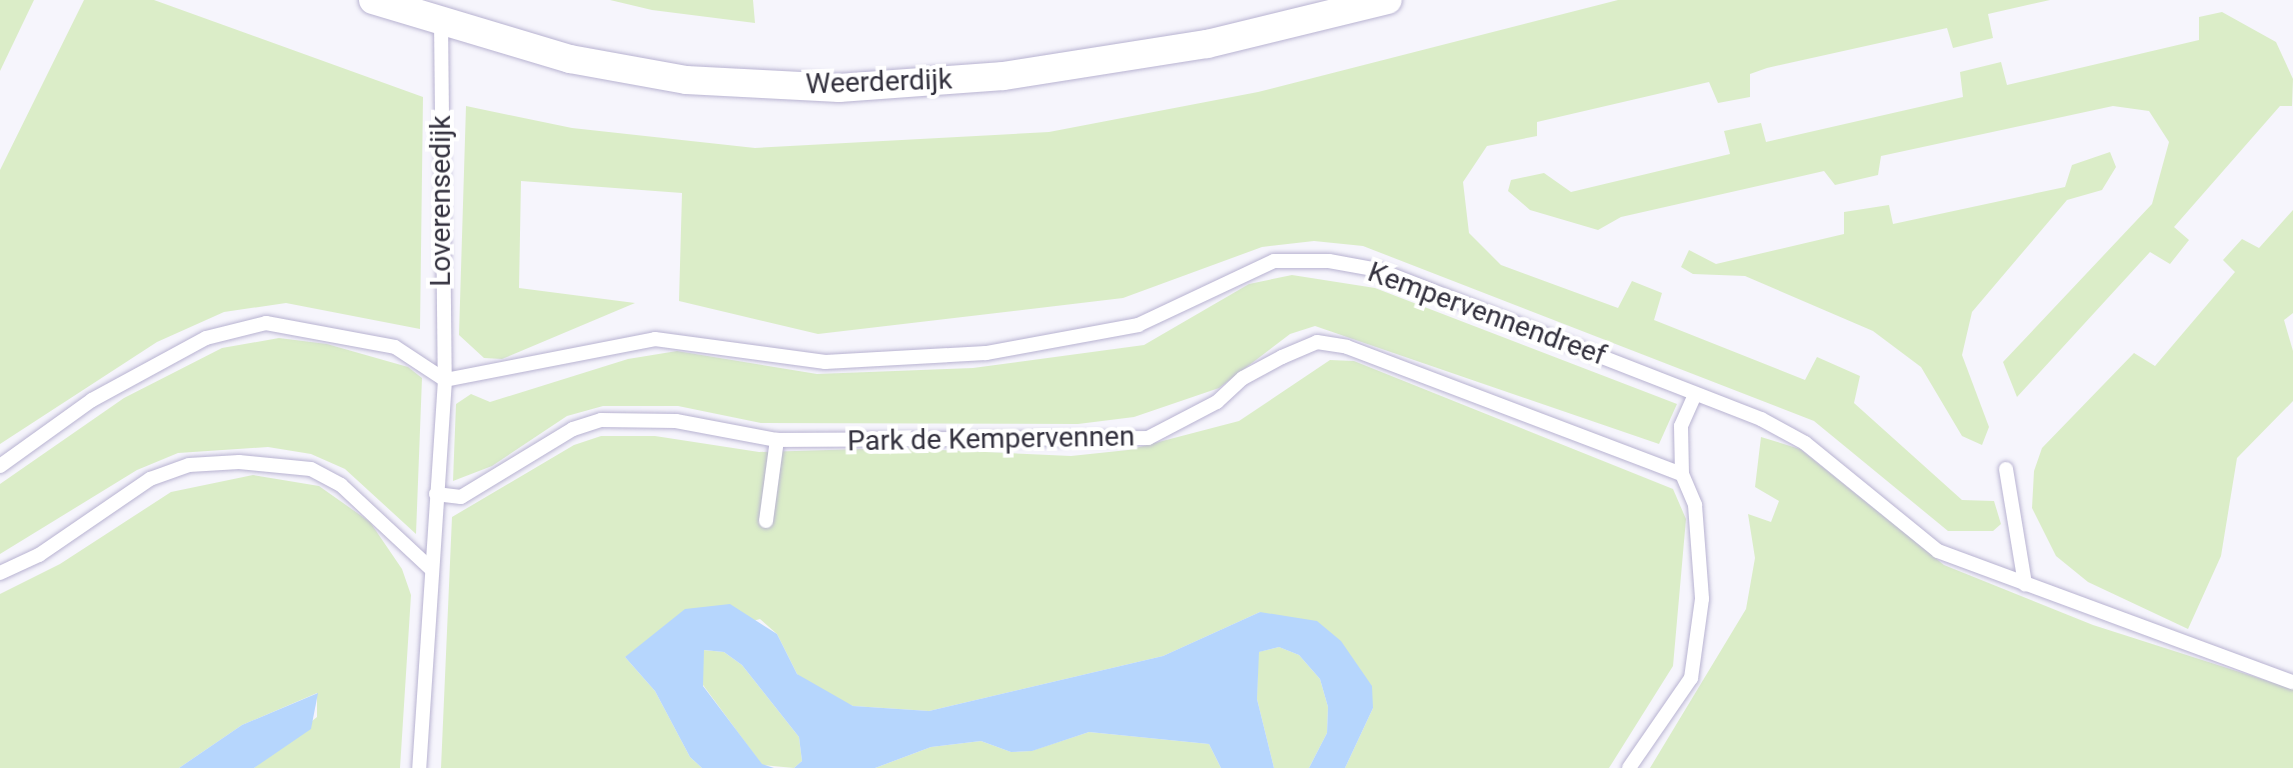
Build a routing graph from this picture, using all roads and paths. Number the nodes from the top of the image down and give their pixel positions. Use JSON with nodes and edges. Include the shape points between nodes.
{"nodes":[{"id":1,"x":374,"y":0,"type":"edge"},
{"id":2,"x":1388,"y":0,"type":"edge"},
{"id":3,"x":441,"y":21,"type":"junction"},
{"id":4,"x":445,"y":380,"type":"junction"},
{"id":5,"x":1696,"y":394,"type":"junction"},
{"id":6,"x":777,"y":440,"type":"junction"},
{"id":7,"x":0,"y":466,"type":"edge"},
{"id":8,"x":2006,"y":469,"type":"dead end"},
{"id":9,"x":1682,"y":474,"type":"junction"},
{"id":10,"x":436,"y":494,"type":"junction"},
{"id":11,"x":766,"y":522,"type":"dead end"},
{"id":12,"x":431,"y":569,"type":"junction"},
{"id":13,"x":0,"y":573,"type":"edge"},
{"id":14,"x":2025,"y":584,"type":"junction"},
{"id":15,"x":2293,"y":682,"type":"edge"},
{"id":16,"x":419,"y":768,"type":"edge"},
{"id":17,"x":1629,"y":768,"type":"edge"}],
"edges":[{"from":1,"to":3,"type":"street","name":"Weerderdijk"},
{"from":2,"to":3,"type":"street","name":"Weerderdijk","via":[[1170,50],[1004,76],[839,88],[686,80],[570,60]]},
{"from":3,"to":4,"type":"lane","name":"Loverensedijk"},
{"from":4,"to":5,"type":"lane","name":"Kempervennendreef","via":[[654,338],[825,362],[986,353],[1138,325],[1274,261],[1329,261],[1379,270]]},
{"from":4,"to":7,"type":"lane","via":[[395,347],[266,323],[206,338],[92,400]]},
{"from":4,"to":10,"type":"lane"},
{"from":5,"to":9,"type":"lane","via":[[1680,426]]},
{"from":5,"to":14,"type":"lane","name":"Kempervennendreef","via":[[1805,442],[1938,551]]},
{"from":6,"to":9,"type":"lane","name":"Park de Kempervennen","via":[[1148,438],[1316,342],[1346,347]]},
{"from":6,"to":10,"type":"lane","name":"Park de Kempervennen","via":[[676,421],[601,420],[572,429],[461,497]]},
{"from":6,"to":11,"type":"lane"},
{"from":8,"to":14,"type":"lane"},
{"from":9,"to":17,"type":"lane","via":[[1695,506],[1702,599],[1690,678]]},
{"from":10,"to":12,"type":"lane"},
{"from":12,"to":13,"type":"lane","via":[[340,485],[311,469],[239,462],[190,464],[150,480],[40,555]]},
{"from":12,"to":16,"type":"lane"},
{"from":14,"to":15,"type":"lane","name":"Kempervennendreef"}]}
